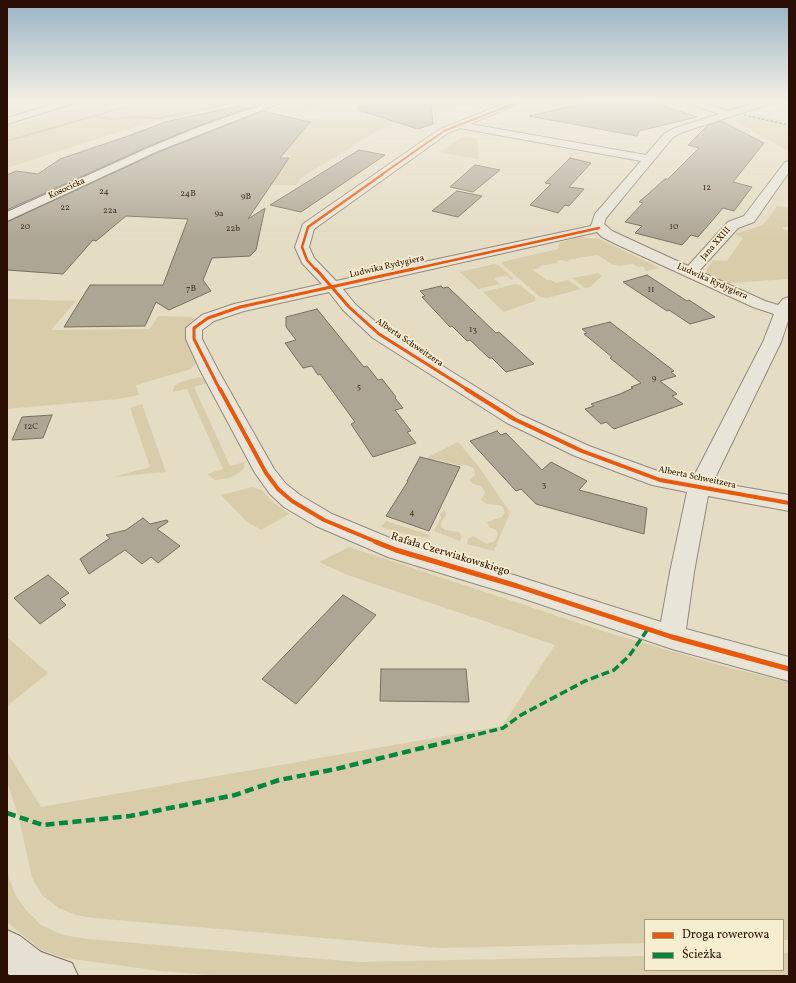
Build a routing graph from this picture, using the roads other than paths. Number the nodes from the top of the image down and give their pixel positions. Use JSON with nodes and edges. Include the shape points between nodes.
{"nodes":[{"id":1,"x":162,"y":146,"type":"edge"},
{"id":2,"x":423,"y":146,"type":"edge"},
{"id":3,"x":578,"y":146,"type":"edge"},
{"id":4,"x":659,"y":146,"type":"edge"},
{"id":5,"x":649,"y":159,"type":"junction"},
{"id":6,"x":789,"y":164,"type":"edge"},
{"id":7,"x":7,"y":217,"type":"edge"},
{"id":8,"x":599,"y":228,"type":"junction"},
{"id":9,"x":690,"y":272,"type":"junction"},
{"id":10,"x":333,"y":287,"type":"junction"},
{"id":11,"x":787,"y":309,"type":"edge"},
{"id":12,"x":194,"y":339,"type":"joint"},
{"id":13,"x":699,"y":488,"type":"junction"},
{"id":14,"x":789,"y":503,"type":"edge"},
{"id":15,"x":672,"y":637,"type":"junction"},
{"id":16,"x":789,"y":669,"type":"edge"},
{"id":17,"x":7,"y":949,"type":"edge"},
{"id":18,"x":59,"y":976,"type":"edge"}],
"edges":[{"from":1,"to":7,"type":"street","name":"Kosocicka"},
{"from":2,"to":10,"type":"street","name":"Alberta Schweitzera","via":[[308,227],[302,247],[307,260]]},
{"from":3,"to":5,"type":"street"},
{"from":4,"to":5,"type":"street"},
{"from":5,"to":8,"type":"street","via":[[600,217]]},
{"from":6,"to":9,"type":"street","name":"Jana XXIII","via":[[749,219],[733,224]]},
{"from":8,"to":9,"type":"street","name":"Ludwika Rydygiera"},
{"from":8,"to":10,"type":"street","name":"Ludwika Rydygiera"},
{"from":9,"to":11,"type":"street","name":"Ludwika Rydygiera","via":[[760,304]]},
{"from":10,"to":12,"type":"street","name":"Ludwika Rydygiera","via":[[240,306],[208,318],[194,328]]},
{"from":10,"to":13,"type":"street","name":"Alberta Schweitzera","via":[[349,307],[379,334],[514,419],[582,451],[660,480]]},
{"from":11,"to":13,"type":"street","name":"Ludwika Rydygiera"},
{"from":12,"to":15,"type":"street","name":"Rafała Czerwiakowskiego","via":[[266,474],[292,501],[324,520],[396,550],[517,586]]},
{"from":13,"to":14,"type":"street","name":"Alberta Schweitzera"},
{"from":13,"to":15,"type":"street","name":"Ludwika Rydygiera"},
{"from":15,"to":16,"type":"street","name":"Rafała Czerwiakowskiego"},
{"from":17,"to":18,"type":"main road","via":[[31,968]]}]}
